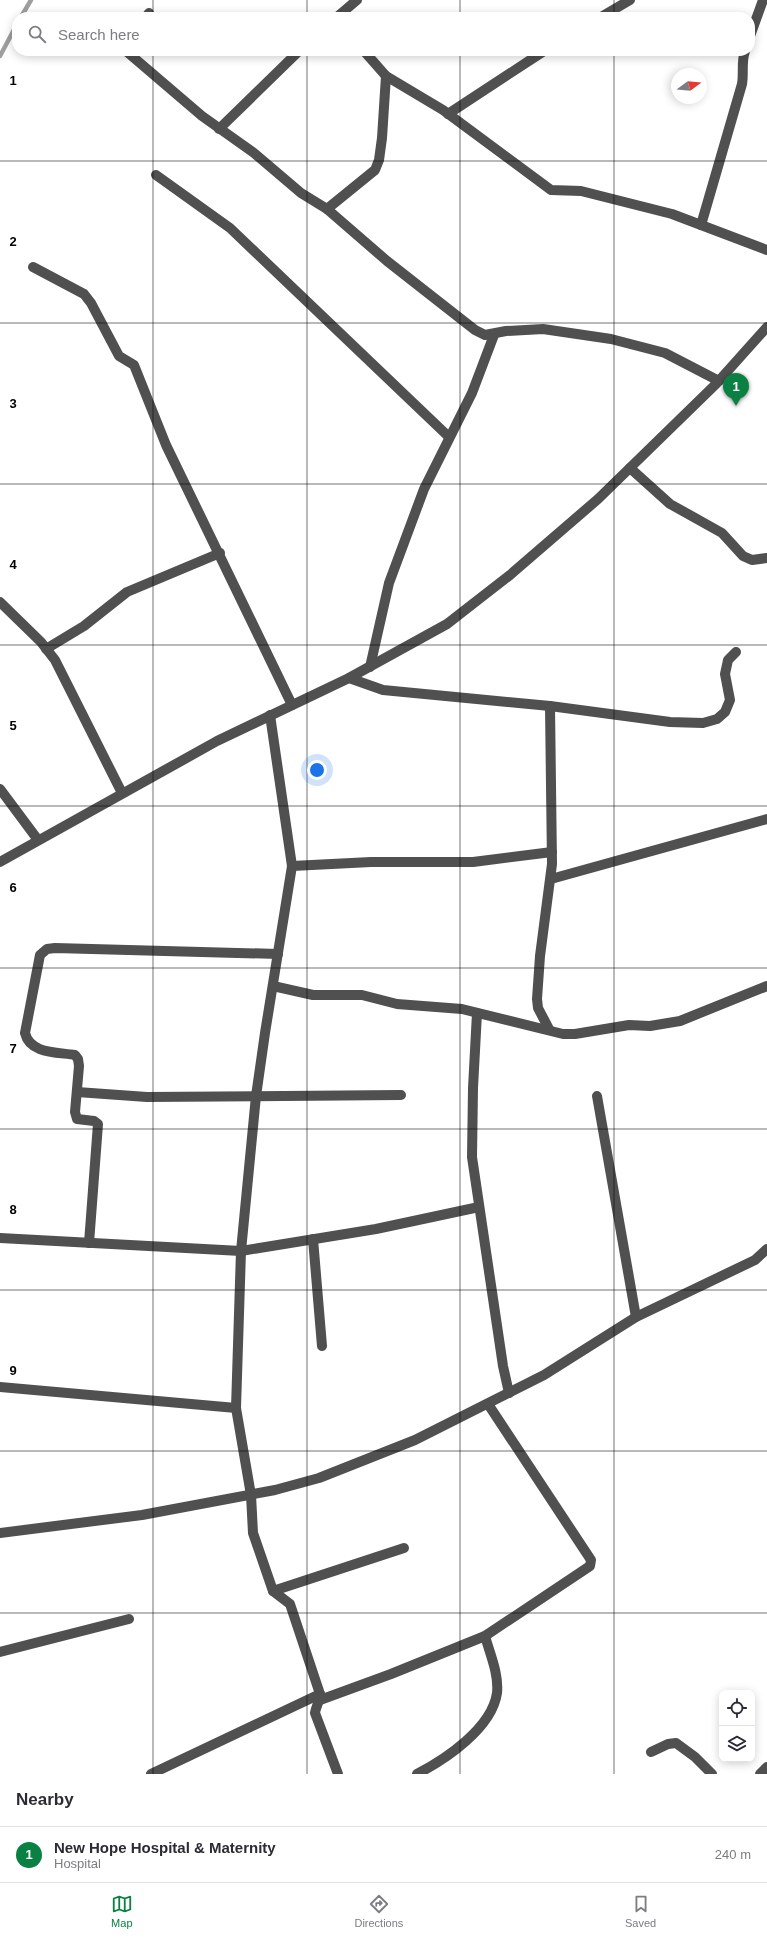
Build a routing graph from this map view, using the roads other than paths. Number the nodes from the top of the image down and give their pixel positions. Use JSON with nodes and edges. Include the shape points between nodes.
{"nodes":[{"id":1,"x":357,"y":0,"type":"edge"},
{"id":2,"x":630,"y":0,"type":"edge"},
{"id":3,"x":762,"y":0,"type":"edge"},
{"id":4,"x":344,"y":12,"type":"edge"},
{"id":5,"x":610,"y":12,"type":"edge"},
{"id":6,"x":755,"y":21,"type":"edge"},
{"id":7,"x":132,"y":56,"type":"edge"},
{"id":8,"x":294,"y":56,"type":"edge"},
{"id":9,"x":368,"y":56,"type":"edge"},
{"id":10,"x":536,"y":56,"type":"edge"},
{"id":11,"x":744,"y":56,"type":"edge"},
{"id":12,"x":386,"y":76,"type":"junction"},
{"id":13,"x":448,"y":114,"type":"junction"},
{"id":14,"x":219,"y":129,"type":"junction"},
{"id":15,"x":156,"y":175,"type":"dead end"},
{"id":16,"x":327,"y":208,"type":"junction"},
{"id":17,"x":701,"y":225,"type":"junction"},
{"id":18,"x":767,"y":250,"type":"edge"},
{"id":19,"x":33,"y":267,"type":"dead end"},
{"id":20,"x":767,"y":327,"type":"edge"},
{"id":21,"x":494,"y":335,"type":"junction"},
{"id":22,"x":719,"y":381,"type":"junction"},
{"id":23,"x":450,"y":437,"type":"junction"},
{"id":24,"x":630,"y":468,"type":"junction"},
{"id":25,"x":220,"y":554,"type":"junction"},
{"id":26,"x":767,"y":558,"type":"edge"},
{"id":27,"x":0,"y":602,"type":"edge"},
{"id":28,"x":46,"y":649,"type":"junction"},
{"id":29,"x":736,"y":652,"type":"dead end"},
{"id":30,"x":370,"y":667,"type":"junction"},
{"id":31,"x":349,"y":678,"type":"junction"},
{"id":32,"x":292,"y":705,"type":"junction"},
{"id":33,"x":550,"y":706,"type":"junction"},
{"id":34,"x":270,"y":716,"type":"junction"},
{"id":35,"x":0,"y":789,"type":"edge"},
{"id":36,"x":122,"y":794,"type":"junction"},
{"id":37,"x":767,"y":818,"type":"edge"},
{"id":38,"x":38,"y":840,"type":"junction"},
{"id":39,"x":552,"y":852,"type":"junction"},
{"id":40,"x":0,"y":862,"type":"edge"},
{"id":41,"x":292,"y":866,"type":"junction"},
{"id":42,"x":551,"y":879,"type":"junction"},
{"id":43,"x":278,"y":954,"type":"junction"},
{"id":44,"x":273,"y":986,"type":"junction"},
{"id":45,"x":767,"y":986,"type":"edge"},
{"id":46,"x":477,"y":1013,"type":"junction"},
{"id":47,"x":549,"y":1029,"type":"junction"},
{"id":48,"x":77,"y":1092,"type":"junction"},
{"id":49,"x":401,"y":1095,"type":"dead end"},
{"id":50,"x":256,"y":1096,"type":"junction"},
{"id":51,"x":597,"y":1096,"type":"dead end"},
{"id":52,"x":479,"y":1207,"type":"junction"},
{"id":53,"x":0,"y":1238,"type":"edge"},
{"id":54,"x":313,"y":1239,"type":"junction"},
{"id":55,"x":89,"y":1243,"type":"junction"},
{"id":56,"x":767,"y":1249,"type":"edge"},
{"id":57,"x":241,"y":1251,"type":"junction"},
{"id":58,"x":636,"y":1317,"type":"junction"},
{"id":59,"x":322,"y":1346,"type":"dead end"},
{"id":60,"x":0,"y":1387,"type":"edge"},
{"id":61,"x":509,"y":1393,"type":"junction"},
{"id":62,"x":488,"y":1404,"type":"junction"},
{"id":63,"x":236,"y":1408,"type":"junction"},
{"id":64,"x":251,"y":1495,"type":"junction"},
{"id":65,"x":0,"y":1533,"type":"edge"},
{"id":66,"x":404,"y":1548,"type":"dead end"},
{"id":67,"x":273,"y":1591,"type":"junction"},
{"id":68,"x":129,"y":1619,"type":"dead end"},
{"id":69,"x":485,"y":1636,"type":"junction"},
{"id":70,"x":0,"y":1652,"type":"edge"},
{"id":71,"x":320,"y":1697,"type":"junction"},
{"id":72,"x":651,"y":1752,"type":"dead end"},
{"id":73,"x":767,"y":1767,"type":"edge"},
{"id":74,"x":151,"y":1774,"type":"edge"},
{"id":75,"x":338,"y":1774,"type":"edge"},
{"id":76,"x":417,"y":1774,"type":"edge"},
{"id":77,"x":712,"y":1774,"type":"edge"},
{"id":78,"x":760,"y":1774,"type":"edge"}],
"edges":[{"from":1,"to":4,"type":"street"},
{"from":2,"to":5,"type":"street"},
{"from":3,"to":6,"type":"street"},
{"from":7,"to":14,"type":"street"},
{"from":8,"to":14,"type":"street"},
{"from":9,"to":12,"type":"street"},
{"from":10,"to":13,"type":"street"},
{"from":11,"to":17,"type":"street","via":[[742,84]]},
{"from":12,"to":13,"type":"street"},
{"from":12,"to":16,"type":"street","via":[[382,138],[375,170]]},
{"from":13,"to":17,"type":"street","via":[[551,190],[580,191],[672,214]]},
{"from":14,"to":16,"type":"street","via":[[254,153],[312,201]]},
{"from":15,"to":23,"type":"street","via":[[230,228]]},
{"from":16,"to":21,"type":"street","via":[[387,261],[475,330],[485,335]]},
{"from":17,"to":18,"type":"street"},
{"from":19,"to":25,"type":"street","via":[[84,294],[119,356],[134,365],[166,445]]},
{"from":20,"to":22,"type":"street"},
{"from":21,"to":22,"type":"street","via":[[506,331],[543,329],[611,339],[665,353]]},
{"from":21,"to":23,"type":"street","via":[[472,393]]},
{"from":22,"to":24,"type":"street"},
{"from":23,"to":30,"type":"street","via":[[424,489],[389,583]]},
{"from":24,"to":26,"type":"street","via":[[670,504],[722,533],[743,556],[752,560]]},
{"from":24,"to":30,"type":"street","via":[[516,570],[447,624]]},
{"from":25,"to":28,"type":"street","via":[[127,592],[84,626]]},
{"from":25,"to":32,"type":"street"},
{"from":27,"to":28,"type":"street"},
{"from":28,"to":36,"type":"street","via":[[55,660]]},
{"from":29,"to":33,"type":"street","via":[[728,660],[725,674],[730,700],[725,712],[717,719],[703,723],[670,722]]},
{"from":30,"to":31,"type":"street"},
{"from":31,"to":32,"type":"street"},
{"from":31,"to":33,"type":"street","via":[[383,690]]},
{"from":32,"to":34,"type":"street"},
{"from":33,"to":39,"type":"street"},
{"from":34,"to":36,"type":"street","via":[[217,741]]},
{"from":34,"to":41,"type":"street"},
{"from":35,"to":38,"type":"street"},
{"from":36,"to":38,"type":"street"},
{"from":37,"to":42,"type":"street"},
{"from":38,"to":40,"type":"street"},
{"from":39,"to":41,"type":"street","via":[[473,862],[371,862]]},
{"from":39,"to":42,"type":"street"},
{"from":41,"to":43,"type":"street"},
{"from":42,"to":47,"type":"street","via":[[540,956],[538,999],[538,1008]]},
{"from":43,"to":44,"type":"street"},
{"from":43,"to":48,"type":"street","via":[[47,948],[40,955],[26,1033],[27,1041],[35,1048],[75,1055],[79,1066]]},
{"from":44,"to":46,"type":"street","via":[[313,995],[362,996],[397,1004],[462,1009]]},
{"from":44,"to":50,"type":"street"},
{"from":45,"to":47,"type":"street","via":[[680,1021],[650,1026],[624,1025],[575,1034],[563,1034]]},
{"from":46,"to":47,"type":"street"},
{"from":46,"to":52,"type":"street","via":[[472,1157]]},
{"from":48,"to":50,"type":"street","via":[[147,1097]]},
{"from":48,"to":55,"type":"street","via":[[77,1119],[98,1124]]},
{"from":49,"to":50,"type":"street"},
{"from":50,"to":57,"type":"street"},
{"from":51,"to":58,"type":"street"},
{"from":52,"to":54,"type":"street","via":[[376,1229]]},
{"from":52,"to":61,"type":"street"},
{"from":53,"to":55,"type":"street"},
{"from":54,"to":57,"type":"street"},
{"from":54,"to":59,"type":"street"},
{"from":55,"to":57,"type":"street"},
{"from":56,"to":58,"type":"street","via":[[755,1260]]},
{"from":57,"to":63,"type":"street"},
{"from":58,"to":61,"type":"street","via":[[544,1375]]},
{"from":60,"to":63,"type":"street"},
{"from":61,"to":62,"type":"street"},
{"from":62,"to":64,"type":"street","via":[[415,1440],[319,1478]]},
{"from":62,"to":69,"type":"street","via":[[592,1563],[584,1571]]},
{"from":63,"to":64,"type":"street"},
{"from":64,"to":65,"type":"street","via":[[142,1515]]},
{"from":64,"to":67,"type":"street","via":[[253,1534]]},
{"from":66,"to":67,"type":"street"},
{"from":67,"to":71,"type":"street","via":[[290,1604]]},
{"from":68,"to":70,"type":"street"},
{"from":69,"to":71,"type":"street","via":[[391,1674]]},
{"from":69,"to":76,"type":"street","via":[[496,1677],[497,1693],[491,1713],[476,1732],[438,1763]]},
{"from":71,"to":74,"type":"street"},
{"from":71,"to":75,"type":"street","via":[[315,1713]]},
{"from":72,"to":77,"type":"street","via":[[676,1743]]},
{"from":73,"to":78,"type":"street"}]}
